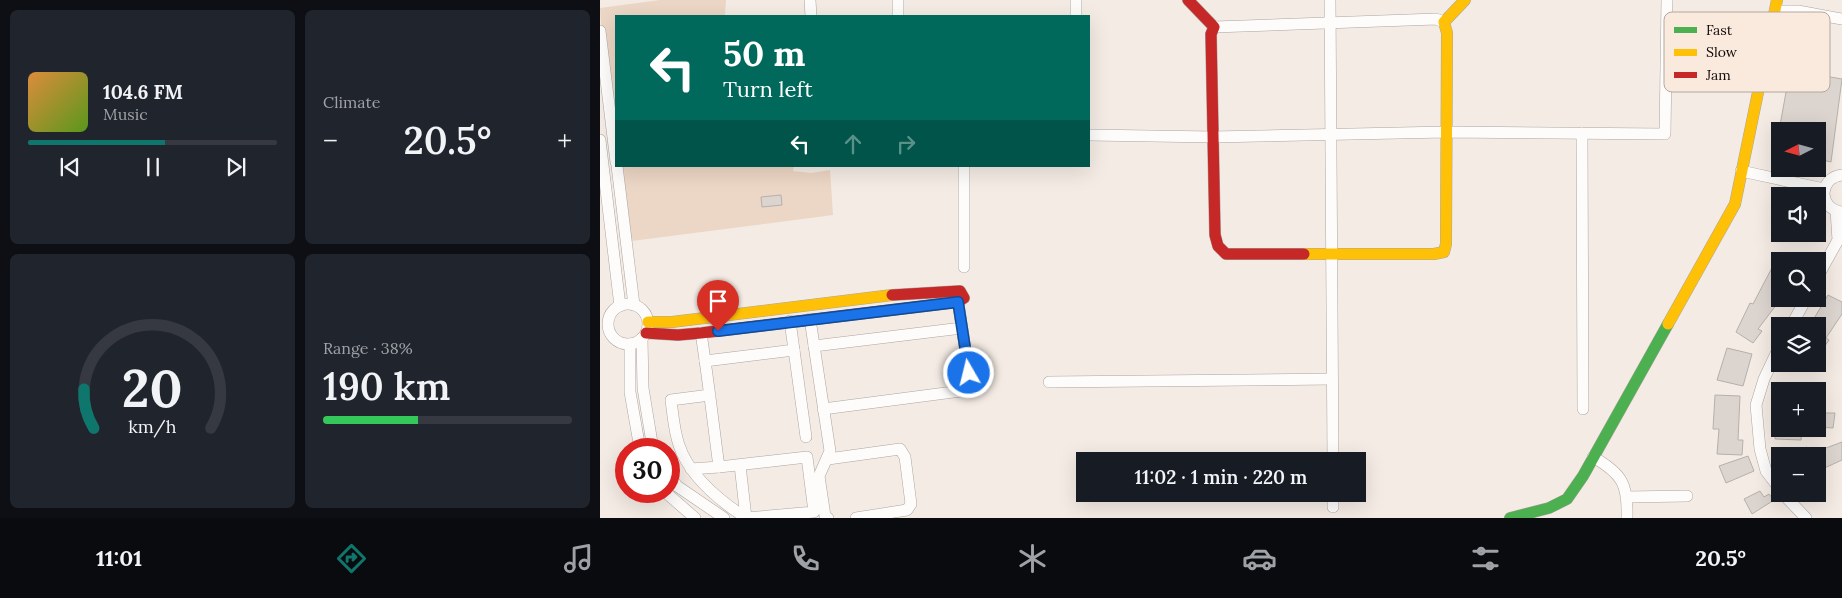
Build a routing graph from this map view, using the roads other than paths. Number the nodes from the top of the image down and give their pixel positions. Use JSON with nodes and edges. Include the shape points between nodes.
{"nodes":[{"id":1,"x":810,"y":0,"type":"edge"},
{"id":2,"x":898,"y":0,"type":"edge"},
{"id":3,"x":1076,"y":0,"type":"edge"},
{"id":4,"x":1188,"y":0,"type":"edge"},
{"id":5,"x":1330,"y":0,"type":"edge"},
{"id":6,"x":1465,"y":0,"type":"edge"},
{"id":7,"x":1776,"y":5,"type":"edge"},
{"id":8,"x":1804,"y":12,"type":"edge"},
{"id":9,"x":811,"y":15,"type":"edge"},
{"id":10,"x":898,"y":15,"type":"edge"},
{"id":11,"x":1076,"y":15,"type":"edge"},
{"id":12,"x":1330,"y":22,"type":"junction"},
{"id":13,"x":1444,"y":22,"type":"junction"},
{"id":14,"x":1214,"y":27,"type":"junction"},
{"id":15,"x":600,"y":31,"type":"edge"},
{"id":16,"x":1666,"y":92,"type":"edge"},
{"id":17,"x":1758,"y":92,"type":"edge"},
{"id":18,"x":1446,"y":132,"type":"junction"},
{"id":19,"x":1582,"y":133,"type":"junction"},
{"id":20,"x":1330,"y":134,"type":"junction"},
{"id":21,"x":1090,"y":135,"type":"edge"},
{"id":22,"x":1213,"y":137,"type":"junction"},
{"id":23,"x":600,"y":140,"type":"edge"},
{"id":24,"x":615,"y":154,"type":"edge"},
{"id":25,"x":617,"y":167,"type":"edge"},
{"id":26,"x":964,"y":167,"type":"edge"},
{"id":27,"x":1741,"y":172,"type":"junction"},
{"id":28,"x":1842,"y":173,"type":"edge"},
{"id":29,"x":1814,"y":187,"type":"edge"},
{"id":30,"x":1825,"y":187,"type":"edge"},
{"id":31,"x":1826,"y":202,"type":"edge"},
{"id":32,"x":1839,"y":212,"type":"edge"},
{"id":33,"x":1840,"y":241,"type":"edge"},
{"id":34,"x":1331,"y":254,"type":"junction"},
{"id":35,"x":1826,"y":263,"type":"edge"},
{"id":36,"x":964,"y":267,"type":"dead end"},
{"id":37,"x":958,"y":302,"type":"junction"},
{"id":38,"x":634,"y":305,"type":"junction"},
{"id":39,"x":620,"y":306,"type":"junction"},
{"id":40,"x":800,"y":306,"type":"junction"},
{"id":41,"x":605,"y":315,"type":"edge"},
{"id":42,"x":800,"y":320,"type":"junction"},
{"id":43,"x":962,"y":328,"type":"junction"},
{"id":44,"x":645,"y":331,"type":"junction"},
{"id":45,"x":605,"y":332,"type":"edge"},
{"id":46,"x":700,"y":333,"type":"junction"},
{"id":47,"x":630,"y":344,"type":"junction"},
{"id":48,"x":814,"y":346,"type":"junction"},
{"id":49,"x":794,"y":350,"type":"junction"},
{"id":50,"x":705,"y":361,"type":"junction"},
{"id":51,"x":1771,"y":364,"type":"edge"},
{"id":52,"x":1332,"y":378,"type":"junction"},
{"id":53,"x":1050,"y":382,"type":"dead end"},
{"id":54,"x":710,"y":395,"type":"junction"},
{"id":55,"x":824,"y":409,"type":"junction"},
{"id":56,"x":1583,"y":409,"type":"dead end"},
{"id":57,"x":806,"y":437,"type":"dead end"},
{"id":58,"x":638,"y":438,"type":"edge"},
{"id":59,"x":651,"y":438,"type":"edge"},
{"id":60,"x":1332,"y":452,"type":"edge"},
{"id":61,"x":1593,"y":457,"type":"junction"},
{"id":62,"x":828,"y":458,"type":"junction"},
{"id":63,"x":740,"y":465,"type":"junction"},
{"id":64,"x":719,"y":467,"type":"junction"},
{"id":65,"x":691,"y":469,"type":"junction"},
{"id":66,"x":1771,"y":477,"type":"edge"},
{"id":67,"x":680,"y":488,"type":"edge"},
{"id":68,"x":1687,"y":496,"type":"dead end"},
{"id":69,"x":1627,"y":497,"type":"junction"},
{"id":70,"x":1333,"y":502,"type":"edge"},
{"id":71,"x":1791,"y":502,"type":"edge"},
{"id":72,"x":678,"y":503,"type":"edge"},
{"id":73,"x":1333,"y":508,"type":"dead end"},
{"id":74,"x":695,"y":518,"type":"edge"},
{"id":75,"x":724,"y":518,"type":"edge"},
{"id":76,"x":746,"y":518,"type":"edge"},
{"id":77,"x":828,"y":518,"type":"edge"},
{"id":78,"x":856,"y":518,"type":"edge"},
{"id":79,"x":1510,"y":518,"type":"edge"},
{"id":80,"x":1627,"y":518,"type":"edge"},
{"id":81,"x":1806,"y":518,"type":"edge"}],
"edges":[{"from":1,"to":9,"type":"street"},
{"from":2,"to":10,"type":"street"},
{"from":3,"to":11,"type":"street"},
{"from":4,"to":14,"type":"street"},
{"from":5,"to":12,"type":"street"},
{"from":6,"to":13,"type":"street"},
{"from":7,"to":8,"type":"street"},
{"from":12,"to":13,"type":"street","via":[[1436,19]]},
{"from":12,"to":14,"type":"street"},
{"from":12,"to":20,"type":"street"},
{"from":13,"to":18,"type":"street","via":[[1447,33]]},
{"from":14,"to":22,"type":"street","via":[[1211,34]]},
{"from":15,"to":24,"type":"street"},
{"from":16,"to":19,"type":"street","via":[[1665,134]]},
{"from":17,"to":27,"type":"street"},
{"from":18,"to":19,"type":"street"},
{"from":18,"to":20,"type":"street"},
{"from":18,"to":34,"type":"street","via":[[1444,252]]},
{"from":19,"to":56,"type":"street"},
{"from":20,"to":22,"type":"street"},
{"from":20,"to":34,"type":"street"},
{"from":21,"to":22,"type":"street"},
{"from":22,"to":34,"type":"street","via":[[1215,235],[1218,246],[1226,254]]},
{"from":23,"to":39,"type":"street"},
{"from":25,"to":38,"type":"street"},
{"from":26,"to":36,"type":"street"},
{"from":27,"to":29,"type":"street"},
{"from":27,"to":61,"type":"street","via":[[1735,204]]},
{"from":28,"to":30,"type":"street","via":[[1830,179]]},
{"from":31,"to":32,"type":"street"},
{"from":32,"to":33,"type":"street"},
{"from":33,"to":35,"type":"street"},
{"from":34,"to":52,"type":"street"},
{"from":37,"to":40,"type":"street","via":[[964,298],[963,293],[951,290]]},
{"from":37,"to":42,"type":"street"},
{"from":37,"to":43,"type":"street"},
{"from":38,"to":39,"type":"street"},
{"from":38,"to":44,"type":"street","via":[[643,312]]},
{"from":39,"to":41,"type":"street"},
{"from":40,"to":42,"type":"street"},
{"from":40,"to":44,"type":"street","via":[[672,322]]},
{"from":41,"to":45,"type":"street","via":[[608,328]]},
{"from":42,"to":46,"type":"street"},
{"from":42,"to":48,"type":"street"},
{"from":42,"to":49,"type":"street"},
{"from":43,"to":48,"type":"street"},
{"from":43,"to":55,"type":"street","via":[[969,373],[961,391]]},
{"from":44,"to":46,"type":"street","via":[[678,335]]},
{"from":44,"to":47,"type":"street"},
{"from":44,"to":59,"type":"street","via":[[643,388]]},
{"from":45,"to":47,"type":"street","via":[[619,342]]},
{"from":46,"to":50,"type":"street"},
{"from":47,"to":58,"type":"street","via":[[630,392]]},
{"from":48,"to":55,"type":"street"},
{"from":49,"to":50,"type":"street"},
{"from":49,"to":57,"type":"street"},
{"from":50,"to":54,"type":"street"},
{"from":51,"to":66,"type":"street","via":[[1756,405],[1760,449]]},
{"from":52,"to":53,"type":"street"},
{"from":52,"to":60,"type":"street"},
{"from":54,"to":64,"type":"street"},
{"from":54,"to":65,"type":"street","via":[[671,400],[679,446]]},
{"from":55,"to":62,"type":"street","via":[[830,451]]},
{"from":61,"to":69,"type":"street","via":[[1619,476],[1626,487]]},
{"from":61,"to":79,"type":"street","via":[[1567,499],[1549,508]]},
{"from":62,"to":77,"type":"street","via":[[819,476],[825,516]]},
{"from":62,"to":78,"type":"street","via":[[900,449],[905,457],[910,504],[907,510]]},
{"from":63,"to":64,"type":"street"},
{"from":63,"to":76,"type":"street"},
{"from":63,"to":76,"type":"street","via":[[807,457],[814,512]]},
{"from":64,"to":65,"type":"street"},
{"from":65,"to":76,"type":"street"},
{"from":67,"to":75,"type":"street"},
{"from":68,"to":69,"type":"street"},
{"from":69,"to":80,"type":"street"},
{"from":70,"to":73,"type":"street"},
{"from":71,"to":81,"type":"street"},
{"from":72,"to":74,"type":"street"}]}
